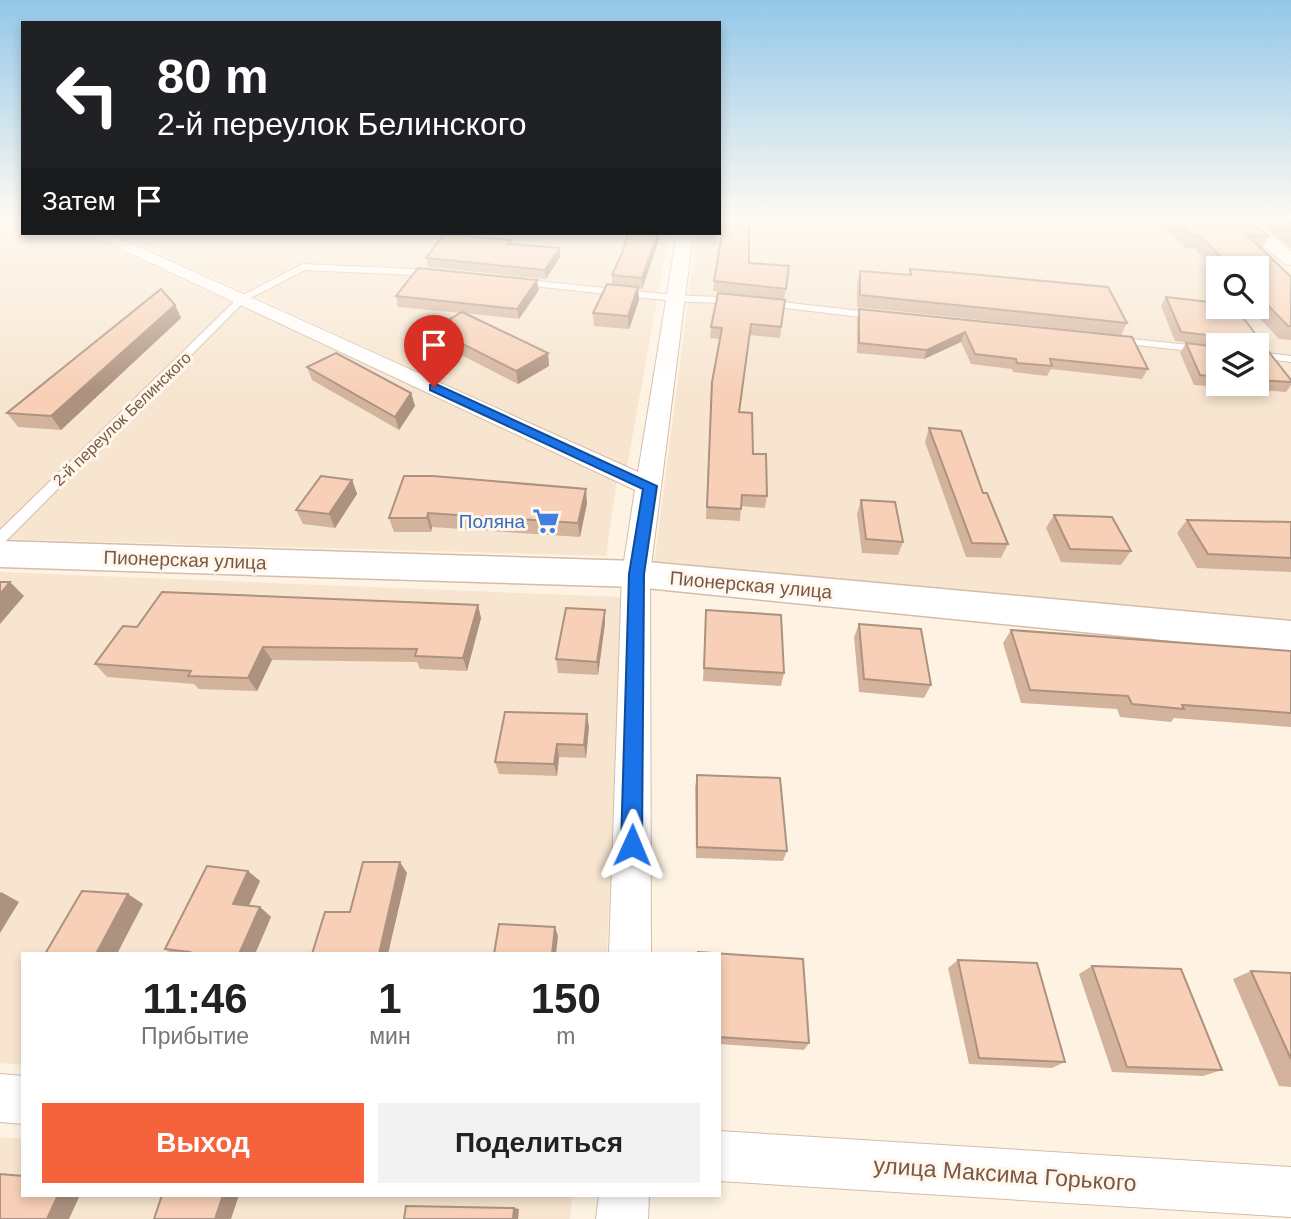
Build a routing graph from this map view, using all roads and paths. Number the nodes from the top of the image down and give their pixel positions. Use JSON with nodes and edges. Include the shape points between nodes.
{"nodes":[{"id":1,"x":191,"y":276,"type":"edge"},
{"id":2,"x":286,"y":276,"type":"edge"},
{"id":3,"x":678,"y":276,"type":"edge"},
{"id":4,"x":501,"y":280,"type":"edge"},
{"id":5,"x":674,"y":298,"type":"junction"},
{"id":6,"x":242,"y":299,"type":"junction"},
{"id":7,"x":896,"y":318,"type":"edge"},
{"id":8,"x":1098,"y":339,"type":"edge"},
{"id":9,"x":1206,"y":350,"type":"edge"},
{"id":10,"x":1269,"y":356,"type":"edge"},
{"id":11,"x":1291,"y":359,"type":"edge"},
{"id":12,"x":650,"y":486,"type":"junction"},
{"id":13,"x":0,"y":538,"type":"edge"},
{"id":14,"x":0,"y":554,"type":"edge"},
{"id":15,"x":636,"y":574,"type":"junction"},
{"id":16,"x":1291,"y":637,"type":"edge"},
{"id":17,"x":630,"y":952,"type":"edge"},
{"id":18,"x":0,"y":1098,"type":"edge"},
{"id":19,"x":21,"y":1100,"type":"edge"},
{"id":20,"x":721,"y":1156,"type":"edge"},
{"id":21,"x":1291,"y":1192,"type":"edge"},
{"id":22,"x":624,"y":1197,"type":"edge"},
{"id":23,"x":622,"y":1219,"type":"edge"}],
"edges":[{"from":1,"to":6,"type":"street"},
{"from":2,"to":6,"type":"lane","name":"2-й переулок Белинского"},
{"from":3,"to":5,"type":"street"},
{"from":4,"to":5,"type":"lane"},
{"from":5,"to":7,"type":"lane","via":[[716,298]]},
{"from":5,"to":12,"type":"street"},
{"from":6,"to":12,"type":"street"},
{"from":6,"to":13,"type":"lane","name":"2-й переулок Белинского"},
{"from":8,"to":9,"type":"lane"},
{"from":10,"to":11,"type":"lane"},
{"from":12,"to":15,"type":"street"},
{"from":14,"to":15,"type":"street","name":"Пионерская улица"},
{"from":15,"to":16,"type":"street","name":"Пионерская улица"},
{"from":15,"to":17,"type":"street"},
{"from":18,"to":19,"type":"street"},
{"from":20,"to":21,"type":"street","name":"улица Максима Горького"},
{"from":22,"to":23,"type":"street"}]}
